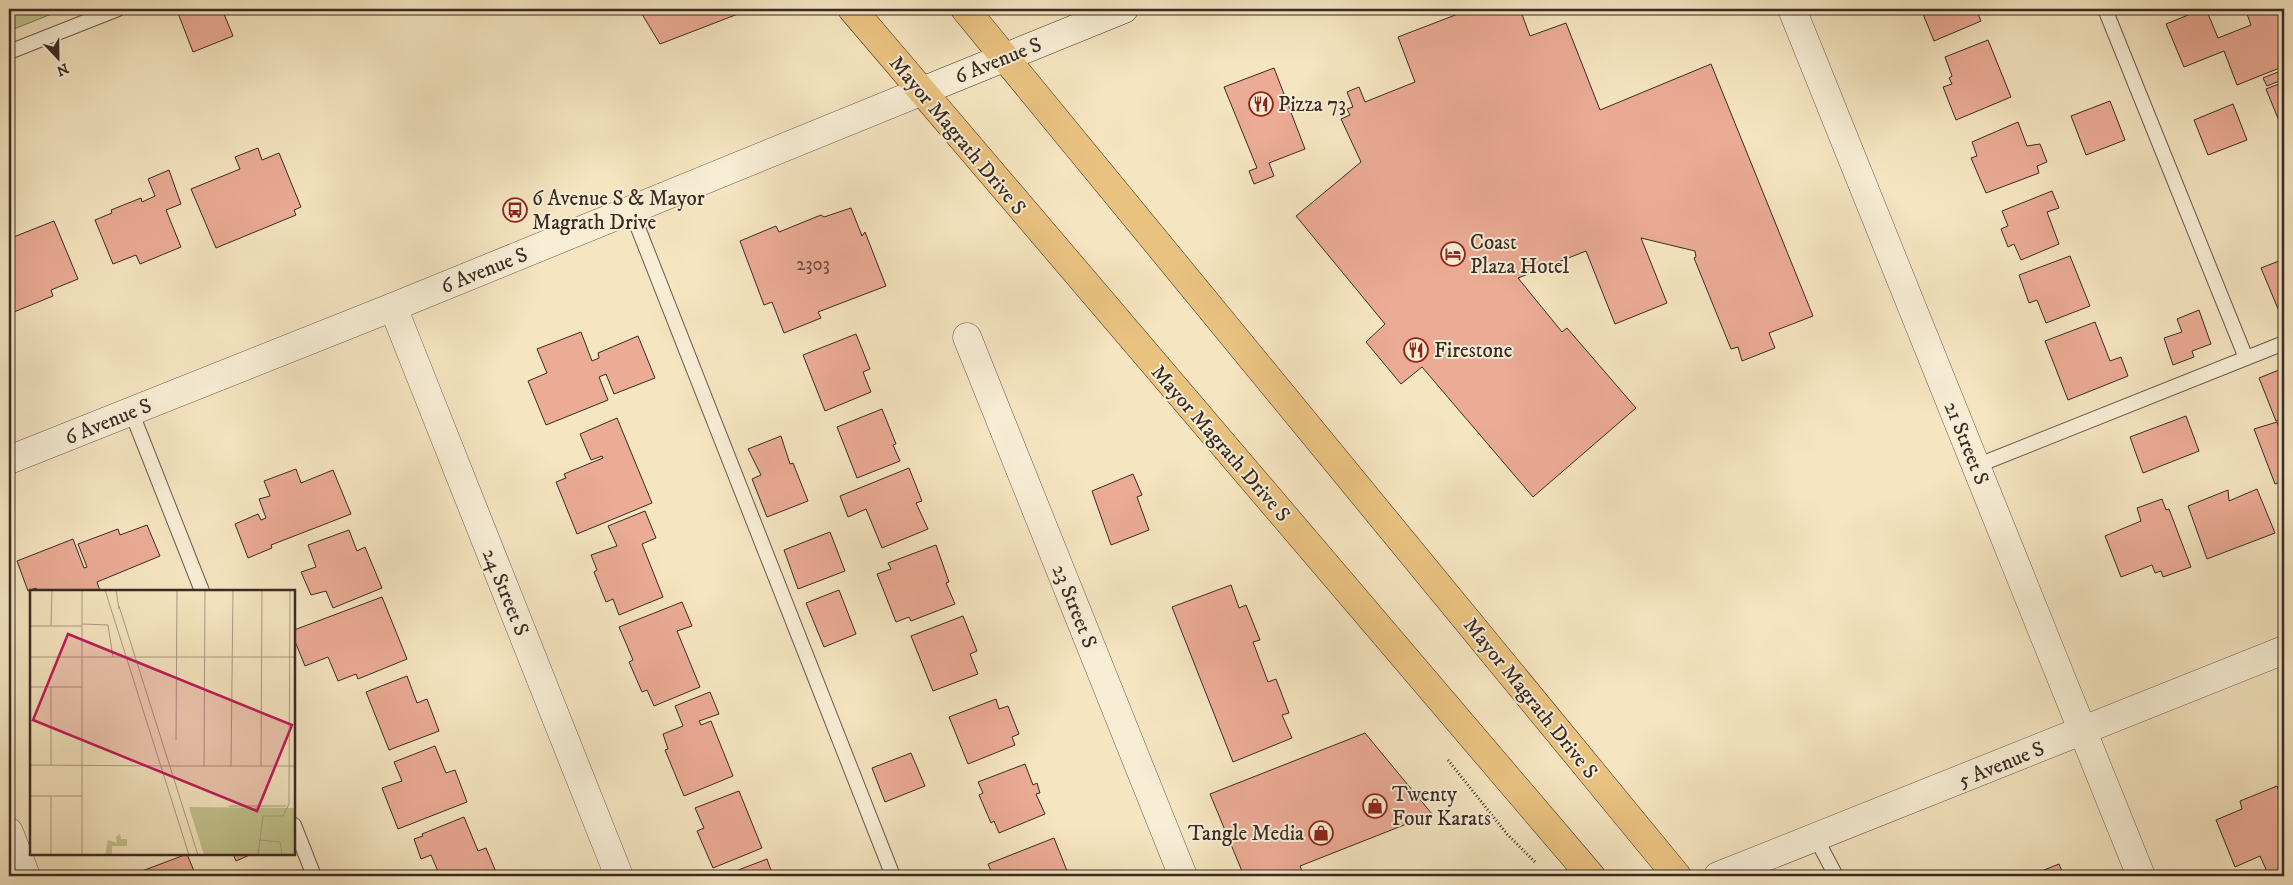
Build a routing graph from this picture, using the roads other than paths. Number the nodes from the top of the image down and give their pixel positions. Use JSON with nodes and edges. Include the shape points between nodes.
{"nodes":[{"id":1,"x":118,"y":9,"type":"edge"},
{"id":2,"x":852,"y":9,"type":"edge"},
{"id":3,"x":965,"y":9,"type":"edge"},
{"id":4,"x":1124,"y":9,"type":"edge"},
{"id":5,"x":1792,"y":9,"type":"edge"},
{"id":6,"x":2105,"y":9,"type":"edge"},
{"id":7,"x":9,"y":52,"type":"edge"},
{"id":8,"x":1005,"y":57,"type":"junction"},
{"id":9,"x":920,"y":92,"type":"junction"},
{"id":10,"x":631,"y":210,"type":"junction"},
{"id":11,"x":393,"y":307,"type":"junction"},
{"id":12,"x":967,"y":336,"type":"dead end"},
{"id":13,"x":2284,"y":343,"type":"edge"},
{"id":14,"x":2246,"y":358,"type":"junction"},
{"id":15,"x":131,"y":412,"type":"junction"},
{"id":16,"x":9,"y":460,"type":"edge"},
{"id":17,"x":1976,"y":466,"type":"junction"},
{"id":18,"x":202,"y":590,"type":"edge"},
{"id":19,"x":2284,"y":650,"type":"edge"},
{"id":20,"x":2082,"y":731,"type":"junction"},
{"id":21,"x":295,"y":828,"type":"edge"},
{"id":22,"x":9,"y":832,"type":"edge"},
{"id":23,"x":1816,"y":838,"type":"junction"},
{"id":24,"x":26,"y":876,"type":"edge"},
{"id":25,"x":314,"y":876,"type":"edge"},
{"id":26,"x":619,"y":876,"type":"edge"},
{"id":27,"x":893,"y":876,"type":"edge"},
{"id":28,"x":1183,"y":876,"type":"edge"},
{"id":29,"x":1591,"y":876,"type":"edge"},
{"id":30,"x":1677,"y":876,"type":"edge"},
{"id":31,"x":1718,"y":876,"type":"edge"},
{"id":32,"x":1836,"y":876,"type":"edge"},
{"id":33,"x":2141,"y":876,"type":"edge"}],
"edges":[{"from":1,"to":7,"type":"lane"},
{"from":2,"to":9,"type":"main road","name":"Mayor Magrath Drive S"},
{"from":3,"to":8,"type":"main road","name":"Mayor Magrath Drive S"},
{"from":4,"to":8,"type":"street","name":"6 Avenue S"},
{"from":5,"to":17,"type":"street","name":"21 Street S"},
{"from":6,"to":14,"type":"lane"},
{"from":8,"to":9,"type":"street","name":"6 Avenue S"},
{"from":8,"to":30,"type":"main road","name":"Mayor Magrath Drive S"},
{"from":9,"to":10,"type":"street","name":"6 Avenue S"},
{"from":9,"to":29,"type":"main road","name":"Mayor Magrath Drive S"},
{"from":10,"to":11,"type":"street","name":"6 Avenue S"},
{"from":10,"to":27,"type":"lane"},
{"from":11,"to":15,"type":"street","name":"6 Avenue S"},
{"from":11,"to":26,"type":"street","name":"24 Street S"},
{"from":12,"to":28,"type":"street","name":"23 Street S"},
{"from":13,"to":14,"type":"lane"},
{"from":14,"to":17,"type":"lane"},
{"from":15,"to":16,"type":"street","name":"6 Avenue S"},
{"from":15,"to":18,"type":"lane"},
{"from":17,"to":20,"type":"street","name":"21 Street S"},
{"from":19,"to":20,"type":"street","name":"5 Avenue S"},
{"from":20,"to":23,"type":"street","name":"5 Avenue S"},
{"from":20,"to":33,"type":"street","name":"21 Street S"},
{"from":21,"to":25,"type":"lane"},
{"from":22,"to":24,"type":"street"},
{"from":23,"to":31,"type":"street","name":"5 Avenue S"},
{"from":23,"to":32,"type":"lane"}]}
